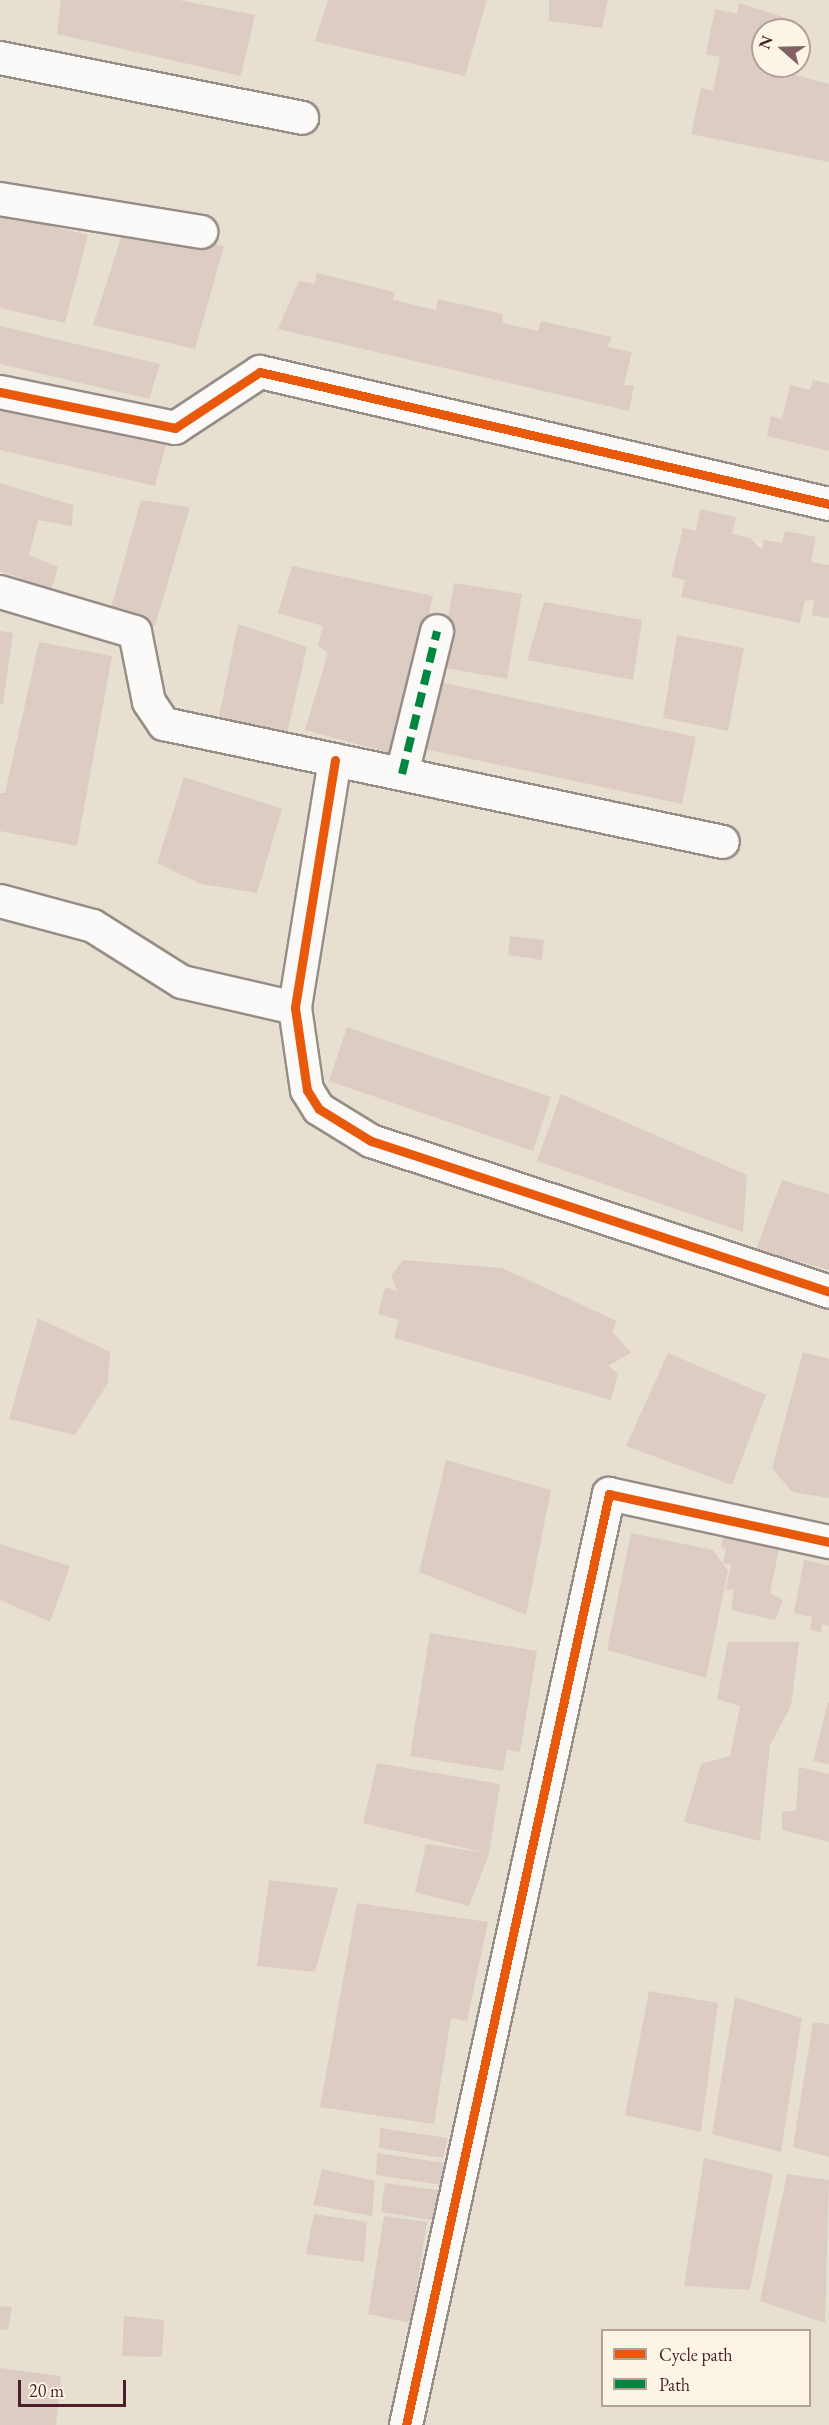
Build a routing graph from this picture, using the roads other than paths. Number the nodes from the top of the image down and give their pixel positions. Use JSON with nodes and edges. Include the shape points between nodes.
{"nodes":[{"id":1,"x":0,"y":58,"type":"edge"},
{"id":2,"x":302,"y":118,"type":"dead end"},
{"id":3,"x":0,"y":198,"type":"edge"},
{"id":4,"x":201,"y":232,"type":"dead end"},
{"id":5,"x":0,"y":392,"type":"edge"},
{"id":6,"x":829,"y":504,"type":"edge"},
{"id":7,"x":0,"y":592,"type":"edge"},
{"id":8,"x":437,"y":631,"type":"dead end"},
{"id":9,"x":335,"y":760,"type":"junction"},
{"id":10,"x":402,"y":774,"type":"junction"},
{"id":11,"x":723,"y":842,"type":"dead end"},
{"id":12,"x":0,"y":901,"type":"edge"},
{"id":13,"x":295,"y":1008,"type":"junction"},
{"id":14,"x":829,"y":1292,"type":"edge"},
{"id":15,"x":829,"y":1542,"type":"edge"},
{"id":16,"x":406,"y":2425,"type":"edge"}],
"edges":[{"from":1,"to":2,"type":"street"},
{"from":3,"to":4,"type":"street"},
{"from":5,"to":6,"type":"street","via":[[175,428],[260,372]]},
{"from":7,"to":9,"type":"street","via":[[135,632],[149,702],[164,724]]},
{"from":8,"to":10,"type":"street"},
{"from":9,"to":10,"type":"street"},
{"from":9,"to":13,"type":"street"},
{"from":10,"to":11,"type":"street"},
{"from":12,"to":13,"type":"street","via":[[93,926],[182,982]]},
{"from":13,"to":14,"type":"street","via":[[307,1090],[335,1122],[371,1141]]},
{"from":15,"to":16,"type":"street","via":[[609,1494]]}]}
